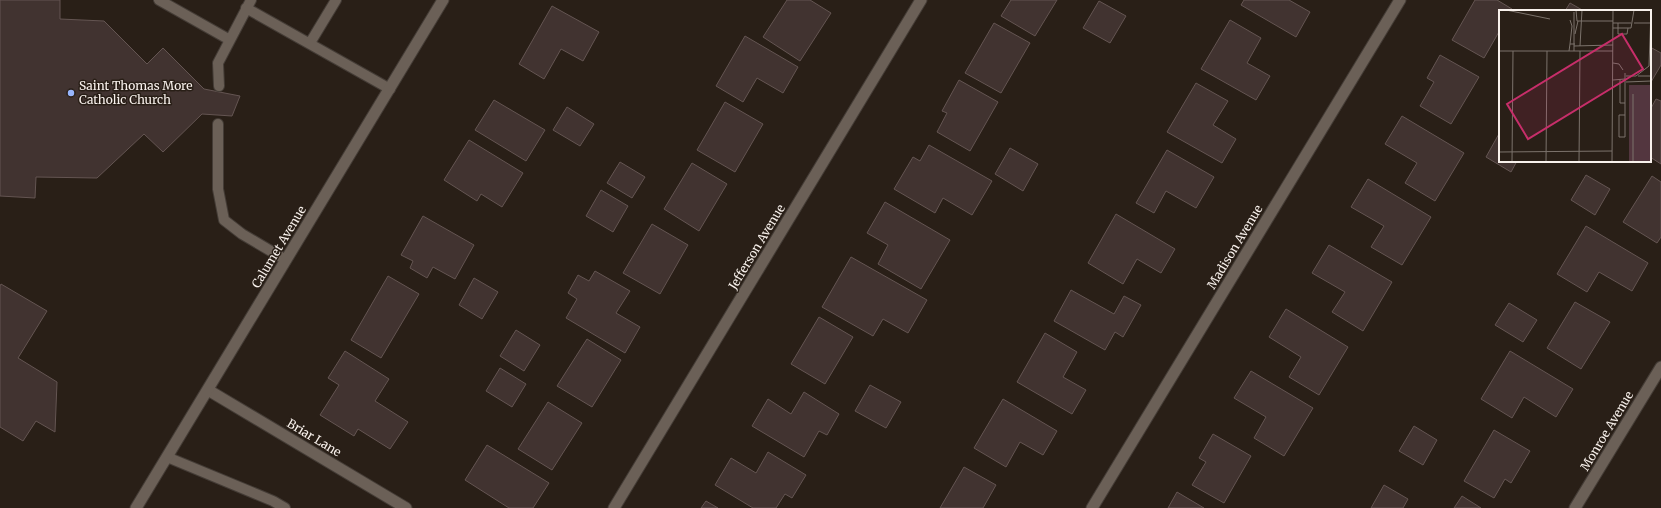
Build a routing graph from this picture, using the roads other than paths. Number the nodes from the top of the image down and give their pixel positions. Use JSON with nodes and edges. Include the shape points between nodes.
{"nodes":[{"id":1,"x":159,"y":0,"type":"edge"},
{"id":2,"x":336,"y":0,"type":"edge"},
{"id":3,"x":443,"y":0,"type":"edge"},
{"id":4,"x":921,"y":0,"type":"edge"},
{"id":5,"x":1400,"y":0,"type":"edge"},
{"id":6,"x":248,"y":4,"type":"edge"},
{"id":7,"x":230,"y":40,"type":"junction"},
{"id":8,"x":310,"y":43,"type":"junction"},
{"id":9,"x":219,"y":86,"type":"dead end"},
{"id":10,"x":390,"y":89,"type":"junction"},
{"id":11,"x":218,"y":124,"type":"dead end"},
{"id":12,"x":286,"y":260,"type":"junction"},
{"id":13,"x":1661,"y":367,"type":"edge"},
{"id":14,"x":208,"y":390,"type":"junction"},
{"id":15,"x":167,"y":457,"type":"junction"},
{"id":16,"x":136,"y":508,"type":"edge"},
{"id":17,"x":285,"y":508,"type":"edge"},
{"id":18,"x":406,"y":508,"type":"edge"},
{"id":19,"x":614,"y":508,"type":"edge"},
{"id":20,"x":1092,"y":508,"type":"edge"},
{"id":21,"x":1575,"y":508,"type":"edge"}],
"edges":[{"from":1,"to":7,"type":"lane"},
{"from":2,"to":8,"type":"lane"},
{"from":3,"to":10,"type":"street","name":"Calumet Avenue"},
{"from":4,"to":19,"type":"street","name":"Jefferson Avenue"},
{"from":5,"to":20,"type":"street","name":"Madison Avenue"},
{"from":6,"to":7,"type":"lane"},
{"from":6,"to":8,"type":"lane"},
{"from":7,"to":9,"type":"lane","via":[[218,63]]},
{"from":8,"to":10,"type":"lane"},
{"from":10,"to":12,"type":"street","name":"Calumet Avenue"},
{"from":11,"to":12,"type":"lane","via":[[218,189],[224,220],[242,234]]},
{"from":12,"to":14,"type":"street","name":"Calumet Avenue"},
{"from":13,"to":21,"type":"street","name":"Monroe Avenue"},
{"from":14,"to":15,"type":"street","name":"Calumet Avenue"},
{"from":14,"to":18,"type":"street","name":"Briar Lane"},
{"from":15,"to":16,"type":"street","name":"Calumet Avenue"},
{"from":15,"to":17,"type":"lane","via":[[274,501]]}]}
